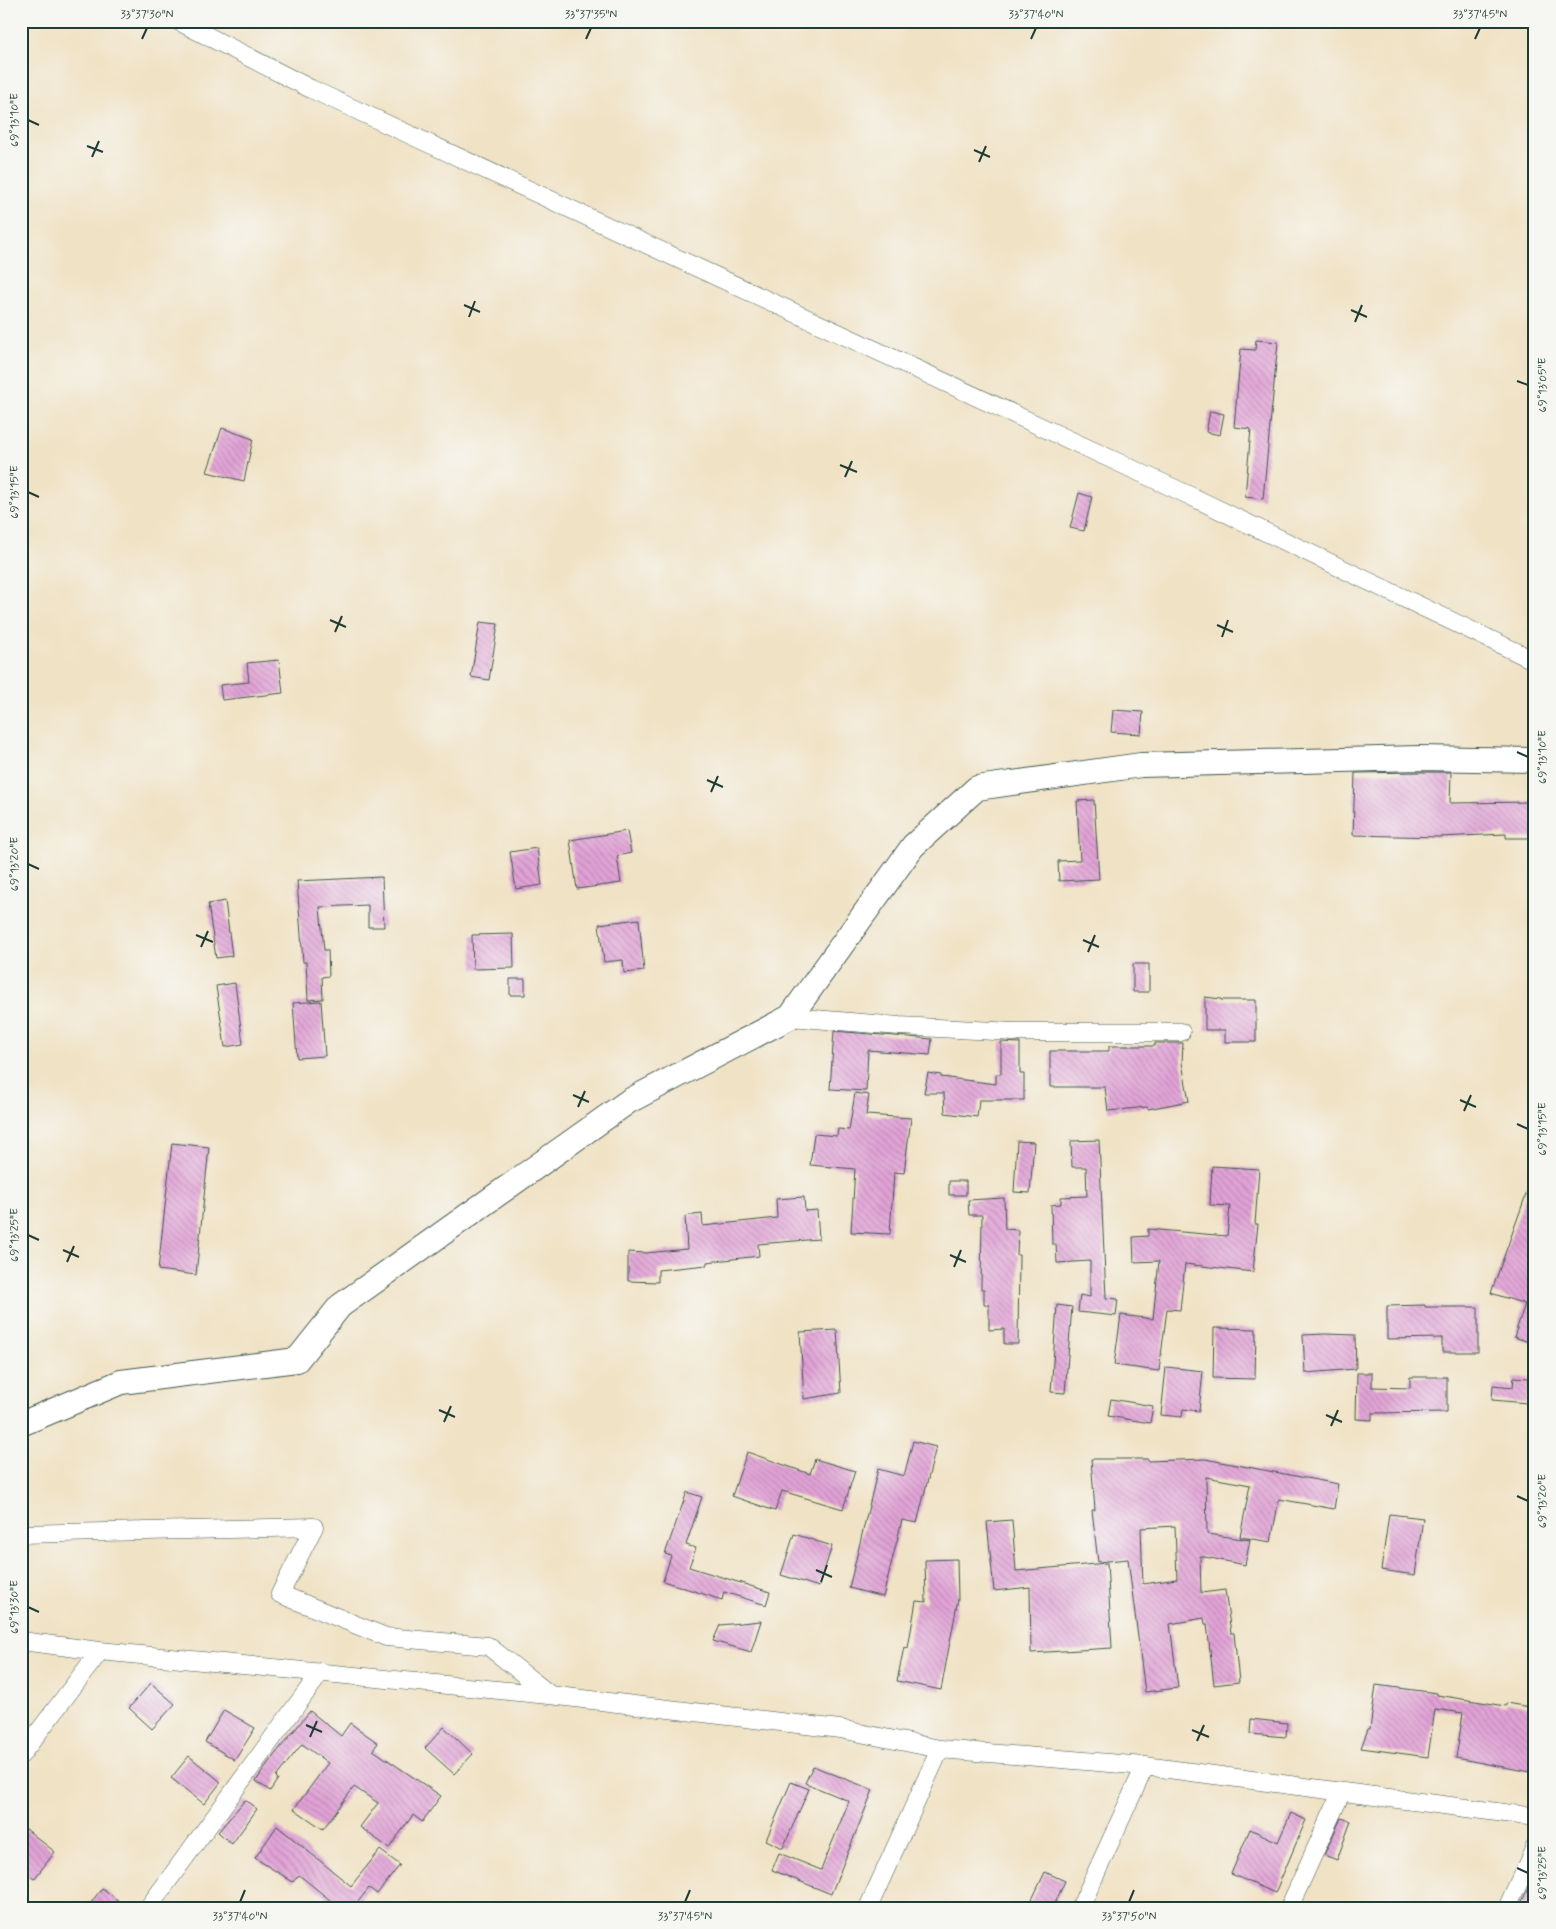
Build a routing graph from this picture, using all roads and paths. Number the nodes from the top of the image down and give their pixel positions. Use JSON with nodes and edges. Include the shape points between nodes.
{"nodes":[{"id":1,"x":178,"y":21,"type":"edge"},
{"id":2,"x":1535,"y":661,"type":"edge"},
{"id":3,"x":1535,"y":760,"type":"edge"},
{"id":4,"x":790,"y":1017,"type":"junction"},
{"id":5,"x":1181,"y":1032,"type":"dead end"},
{"id":6,"x":21,"y":1424,"type":"edge"},
{"id":7,"x":21,"y":1534,"type":"edge"},
{"id":8,"x":21,"y":1641,"type":"edge"},
{"id":9,"x":100,"y":1651,"type":"junction"},
{"id":10,"x":321,"y":1672,"type":"junction"},
{"id":11,"x":549,"y":1695,"type":"junction"},
{"id":12,"x":940,"y":1749,"type":"junction"},
{"id":13,"x":21,"y":1755,"type":"edge"},
{"id":14,"x":1144,"y":1766,"type":"junction"},
{"id":15,"x":1341,"y":1793,"type":"junction"},
{"id":16,"x":1535,"y":1817,"type":"edge"},
{"id":17,"x":1535,"y":1847,"type":"edge"},
{"id":18,"x":148,"y":1908,"type":"edge"},
{"id":19,"x":868,"y":1908,"type":"edge"},
{"id":20,"x":1080,"y":1908,"type":"edge"},
{"id":21,"x":1289,"y":1908,"type":"edge"},
{"id":22,"x":1507,"y":1908,"type":"edge"}],
"edges":[{"from":1,"to":2,"type":"street","via":[[311,89],[1180,491]]},
{"from":3,"to":4,"type":"street","via":[[1419,758],[1141,765],[977,788],[912,846]]},
{"from":4,"to":5,"type":"street","via":[[1014,1032]]},
{"from":4,"to":6,"type":"street","via":[[629,1101],[340,1306],[297,1360],[121,1382]]},
{"from":7,"to":11,"type":"street","via":[[314,1527],[280,1594],[386,1637],[488,1646]]},
{"from":8,"to":9,"type":"street"},
{"from":9,"to":10,"type":"street"},
{"from":9,"to":13,"type":"street"},
{"from":10,"to":11,"type":"street"},
{"from":10,"to":18,"type":"street"},
{"from":11,"to":12,"type":"street","via":[[840,1729]]},
{"from":12,"to":14,"type":"street"},
{"from":12,"to":19,"type":"street"},
{"from":14,"to":15,"type":"street"},
{"from":14,"to":20,"type":"street"},
{"from":15,"to":16,"type":"street"},
{"from":15,"to":21,"type":"street"},
{"from":17,"to":22,"type":"street"}]}
